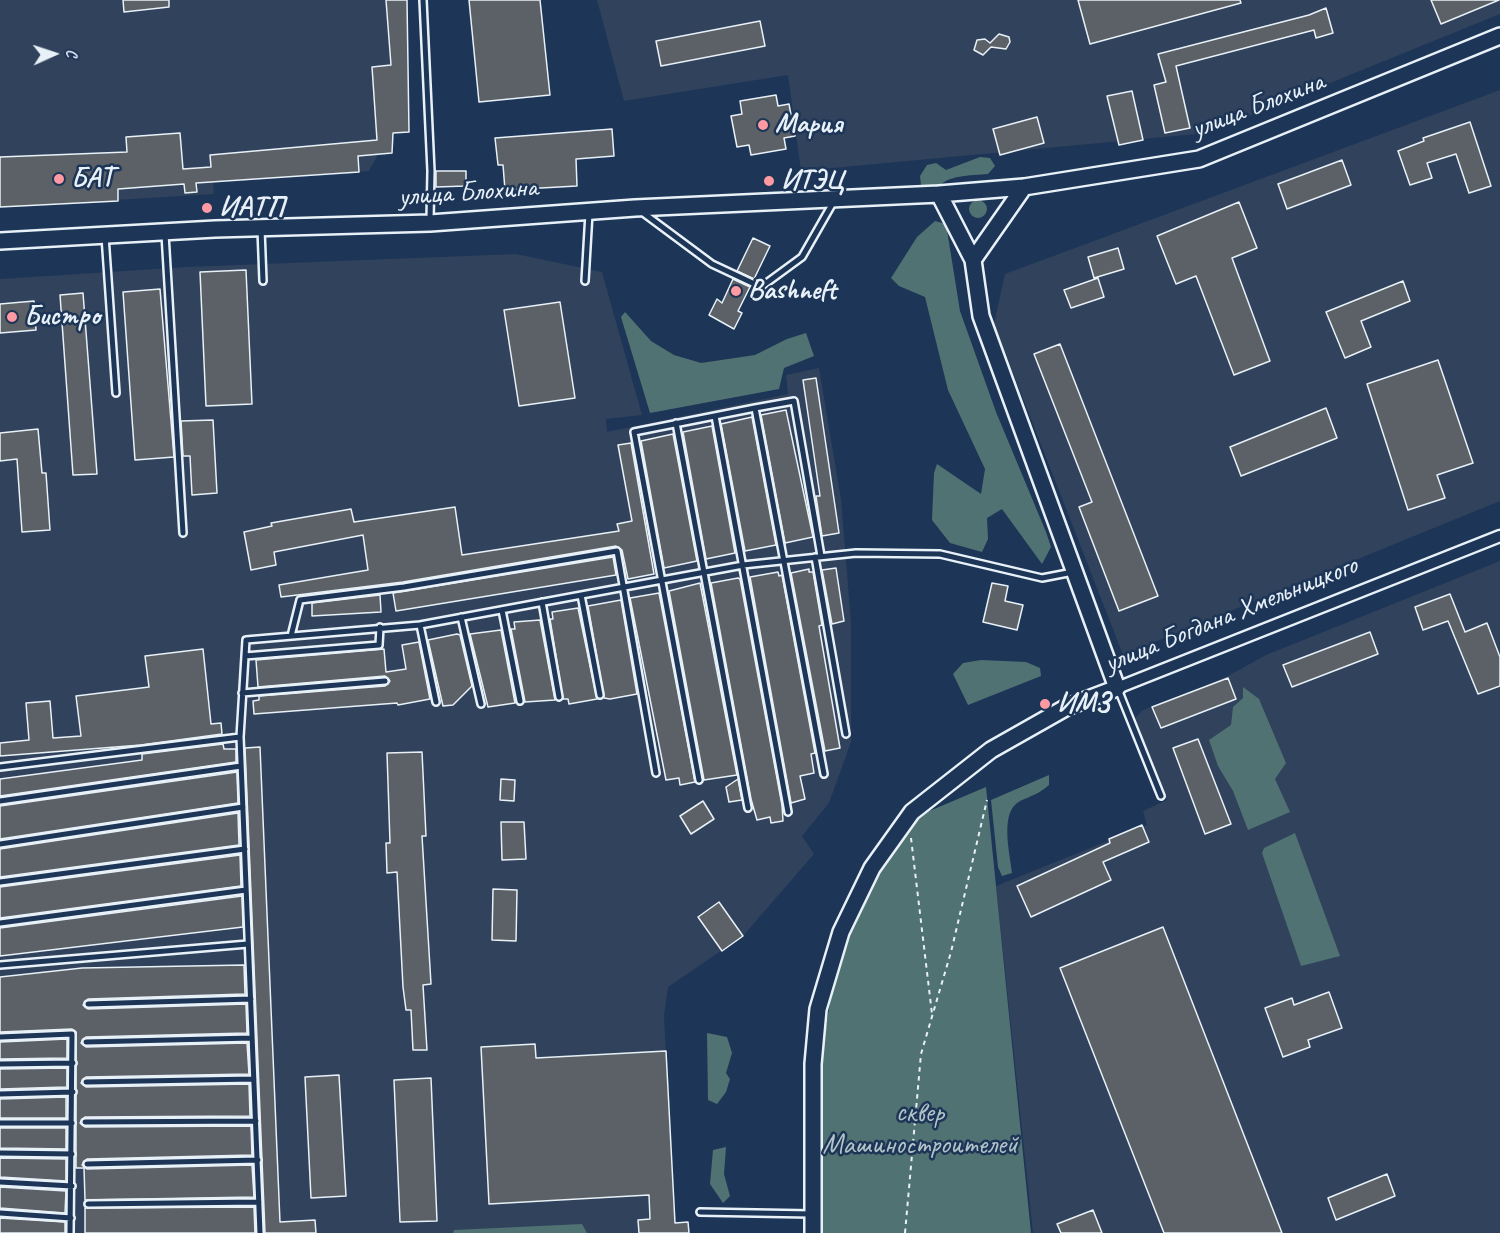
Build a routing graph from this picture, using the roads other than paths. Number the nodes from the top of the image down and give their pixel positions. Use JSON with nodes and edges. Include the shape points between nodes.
{"nodes":[{"id":1,"x":423,"y":0,"type":"edge"},
{"id":2,"x":1500,"y":36,"type":"edge"},
{"id":3,"x":1024,"y":187,"type":"junction"},
{"id":4,"x":939,"y":194,"type":"junction"},
{"id":5,"x":836,"y":198,"type":"junction"},
{"id":6,"x":635,"y":208,"type":"junction"},
{"id":7,"x":589,"y":211,"type":"junction"},
{"id":8,"x":430,"y":223,"type":"junction"},
{"id":9,"x":261,"y":228,"type":"junction"},
{"id":10,"x":165,"y":233,"type":"junction"},
{"id":11,"x":105,"y":236,"type":"junction"},
{"id":12,"x":0,"y":241,"type":"edge"},
{"id":13,"x":973,"y":260,"type":"junction"},
{"id":14,"x":585,"y":280,"type":"dead end"},
{"id":15,"x":263,"y":281,"type":"dead end"},
{"id":16,"x":116,"y":393,"type":"dead end"},
{"id":17,"x":755,"y":408,"type":"junction"},
{"id":18,"x":715,"y":416,"type":"junction"},
{"id":19,"x":676,"y":423,"type":"junction"},
{"id":20,"x":183,"y":533,"type":"dead end"},
{"id":21,"x":1500,"y":536,"type":"edge"},
{"id":22,"x":818,"y":557,"type":"junction"},
{"id":23,"x":784,"y":560,"type":"junction"},
{"id":24,"x":743,"y":565,"type":"junction"},
{"id":25,"x":704,"y":572,"type":"junction"},
{"id":26,"x":1073,"y":572,"type":"junction"},
{"id":27,"x":662,"y":580,"type":"junction"},
{"id":28,"x":622,"y":587,"type":"junction"},
{"id":29,"x":581,"y":595,"type":"junction"},
{"id":30,"x":542,"y":602,"type":"junction"},
{"id":31,"x":502,"y":609,"type":"junction"},
{"id":32,"x":461,"y":617,"type":"junction"},
{"id":33,"x":420,"y":625,"type":"junction"},
{"id":34,"x":380,"y":627,"type":"junction"},
{"id":35,"x":291,"y":636,"type":"junction"},
{"id":36,"x":245,"y":656,"type":"junction"},
{"id":37,"x":386,"y":681,"type":"dead end"},
{"id":38,"x":1117,"y":688,"type":"junction"},
{"id":39,"x":242,"y":693,"type":"junction"},
{"id":40,"x":600,"y":695,"type":"dead end"},
{"id":41,"x":559,"y":697,"type":"dead end"},
{"id":42,"x":520,"y":701,"type":"dead end"},
{"id":43,"x":436,"y":702,"type":"dead end"},
{"id":44,"x":480,"y":704,"type":"dead end"},
{"id":45,"x":846,"y":734,"type":"dead end"},
{"id":46,"x":240,"y":737,"type":"junction"},
{"id":47,"x":241,"y":766,"type":"junction"},
{"id":48,"x":0,"y":767,"type":"edge"},
{"id":49,"x":656,"y":773,"type":"dead end"},
{"id":50,"x":824,"y":774,"type":"dead end"},
{"id":51,"x":699,"y":780,"type":"dead end"},
{"id":52,"x":1161,"y":796,"type":"dead end"},
{"id":53,"x":0,"y":801,"type":"edge"},
{"id":54,"x":243,"y":807,"type":"junction"},
{"id":55,"x":748,"y":808,"type":"dead end"},
{"id":56,"x":788,"y":812,"type":"dead end"},
{"id":57,"x":0,"y":844,"type":"edge"},
{"id":58,"x":244,"y":849,"type":"junction"},
{"id":59,"x":0,"y":882,"type":"edge"},
{"id":60,"x":246,"y":890,"type":"junction"},
{"id":61,"x":0,"y":923,"type":"edge"},
{"id":62,"x":248,"y":944,"type":"junction"},
{"id":63,"x":0,"y":965,"type":"edge"},
{"id":64,"x":251,"y":999,"type":"junction"},
{"id":65,"x":88,"y":1004,"type":"dead end"},
{"id":66,"x":0,"y":1037,"type":"edge"},
{"id":67,"x":252,"y":1038,"type":"junction"},
{"id":68,"x":86,"y":1042,"type":"dead end"},
{"id":69,"x":73,"y":1063,"type":"junction"},
{"id":70,"x":0,"y":1064,"type":"edge"},
{"id":71,"x":254,"y":1079,"type":"junction"},
{"id":72,"x":86,"y":1082,"type":"dead end"},
{"id":73,"x":73,"y":1092,"type":"junction"},
{"id":74,"x":0,"y":1094,"type":"edge"},
{"id":75,"x":256,"y":1120,"type":"junction"},
{"id":76,"x":85,"y":1122,"type":"dead end"},
{"id":77,"x":0,"y":1123,"type":"edge"},
{"id":78,"x":72,"y":1123,"type":"junction"},
{"id":79,"x":0,"y":1153,"type":"edge"},
{"id":80,"x":72,"y":1154,"type":"junction"},
{"id":81,"x":258,"y":1160,"type":"junction"},
{"id":82,"x":87,"y":1164,"type":"dead end"},
{"id":83,"x":0,"y":1182,"type":"edge"},
{"id":84,"x":72,"y":1186,"type":"junction"},
{"id":85,"x":259,"y":1202,"type":"junction"},
{"id":86,"x":88,"y":1204,"type":"dead end"},
{"id":87,"x":700,"y":1212,"type":"dead end"},
{"id":88,"x":0,"y":1213,"type":"edge"},
{"id":89,"x":813,"y":1214,"type":"junction"},
{"id":90,"x":71,"y":1218,"type":"junction"},
{"id":91,"x":70,"y":1233,"type":"edge"},
{"id":92,"x":260,"y":1233,"type":"edge"},
{"id":93,"x":813,"y":1233,"type":"edge"}],
"edges":[{"from":1,"to":8,"type":"lane"},
{"from":2,"to":3,"type":"main road","name":"улица Блохина","via":[[1198,159]]},
{"from":3,"to":4,"type":"main road","name":"улица Блохина"},
{"from":3,"to":13,"type":"main road"},
{"from":4,"to":5,"type":"main road","name":"улица Блохина"},
{"from":4,"to":13,"type":"main road"},
{"from":5,"to":6,"type":"main road","name":"улица Блохина"},
{"from":5,"to":6,"type":"lane","via":[[802,257],[761,287],[712,264]]},
{"from":6,"to":7,"type":"main road","name":"улица Блохина"},
{"from":7,"to":8,"type":"main road","name":"улица Блохина"},
{"from":7,"to":14,"type":"lane"},
{"from":8,"to":9,"type":"main road","name":"улица Блохина"},
{"from":9,"to":10,"type":"main road","name":"улица Блохина"},
{"from":9,"to":15,"type":"lane"},
{"from":10,"to":11,"type":"main road","name":"улица Блохина"},
{"from":10,"to":20,"type":"lane"},
{"from":11,"to":12,"type":"main road","name":"улица Блохина"},
{"from":11,"to":16,"type":"lane"},
{"from":13,"to":26,"type":"main road","via":[[981,316]]},
{"from":17,"to":18,"type":"lane"},
{"from":17,"to":22,"type":"lane","via":[[794,401]]},
{"from":17,"to":23,"type":"lane"},
{"from":18,"to":19,"type":"lane"},
{"from":18,"to":24,"type":"lane"},
{"from":19,"to":25,"type":"lane"},
{"from":19,"to":27,"type":"lane","via":[[634,432]]},
{"from":21,"to":38,"type":"street","name":"улица Богдана Хмельницкого"},
{"from":22,"to":23,"type":"lane"},
{"from":22,"to":26,"type":"lane","via":[[856,553],[940,554],[1042,578]]},
{"from":22,"to":45,"type":"lane"},
{"from":23,"to":24,"type":"lane"},
{"from":23,"to":50,"type":"lane"},
{"from":24,"to":25,"type":"lane"},
{"from":24,"to":56,"type":"lane"},
{"from":25,"to":27,"type":"lane"},
{"from":25,"to":55,"type":"lane"},
{"from":26,"to":38,"type":"main road"},
{"from":27,"to":28,"type":"lane"},
{"from":27,"to":51,"type":"lane"},
{"from":28,"to":29,"type":"lane"},
{"from":28,"to":35,"type":"lane","via":[[617,551],[404,587],[300,600]]},
{"from":28,"to":49,"type":"lane"},
{"from":29,"to":30,"type":"lane"},
{"from":29,"to":40,"type":"lane"},
{"from":30,"to":31,"type":"lane"},
{"from":30,"to":41,"type":"lane"},
{"from":31,"to":32,"type":"lane"},
{"from":31,"to":42,"type":"lane"},
{"from":32,"to":33,"type":"lane"},
{"from":32,"to":44,"type":"lane"},
{"from":33,"to":34,"type":"lane"},
{"from":33,"to":43,"type":"lane"},
{"from":34,"to":35,"type":"lane"},
{"from":34,"to":36,"type":"lane","via":[[379,645]]},
{"from":35,"to":36,"type":"lane","via":[[246,640]]},
{"from":36,"to":39,"type":"lane"},
{"from":37,"to":39,"type":"lane"},
{"from":38,"to":52,"type":"lane"},
{"from":38,"to":89,"type":"main road","name":"улица Богдана Хмельницкого","via":[[1067,707],[991,750],[912,812],[872,868],[841,932],[818,1009],[813,1064]]},
{"from":39,"to":46,"type":"lane"},
{"from":46,"to":47,"type":"lane"},
{"from":46,"to":48,"type":"lane"},
{"from":47,"to":53,"type":"lane"},
{"from":47,"to":54,"type":"lane"},
{"from":54,"to":57,"type":"lane"},
{"from":54,"to":58,"type":"lane"},
{"from":58,"to":59,"type":"lane"},
{"from":58,"to":60,"type":"lane"},
{"from":60,"to":61,"type":"lane"},
{"from":60,"to":62,"type":"lane"},
{"from":62,"to":63,"type":"lane"},
{"from":62,"to":64,"type":"lane"},
{"from":64,"to":65,"type":"lane"},
{"from":64,"to":67,"type":"lane"},
{"from":66,"to":69,"type":"lane","via":[[72,1034]]},
{"from":67,"to":68,"type":"lane"},
{"from":67,"to":71,"type":"lane"},
{"from":69,"to":70,"type":"lane"},
{"from":69,"to":73,"type":"lane"},
{"from":71,"to":72,"type":"lane"},
{"from":71,"to":75,"type":"lane"},
{"from":73,"to":74,"type":"lane"},
{"from":73,"to":78,"type":"lane"},
{"from":75,"to":76,"type":"lane"},
{"from":75,"to":81,"type":"lane"},
{"from":77,"to":78,"type":"lane"},
{"from":78,"to":80,"type":"lane"},
{"from":79,"to":80,"type":"lane"},
{"from":80,"to":84,"type":"lane"},
{"from":81,"to":82,"type":"lane"},
{"from":81,"to":85,"type":"lane"},
{"from":83,"to":84,"type":"lane"},
{"from":84,"to":90,"type":"lane"},
{"from":85,"to":86,"type":"lane"},
{"from":85,"to":92,"type":"lane"},
{"from":87,"to":89,"type":"lane"},
{"from":88,"to":90,"type":"lane"},
{"from":89,"to":93,"type":"main road","name":"улица Богдана Хмельницкого"},
{"from":90,"to":91,"type":"lane"}]}
